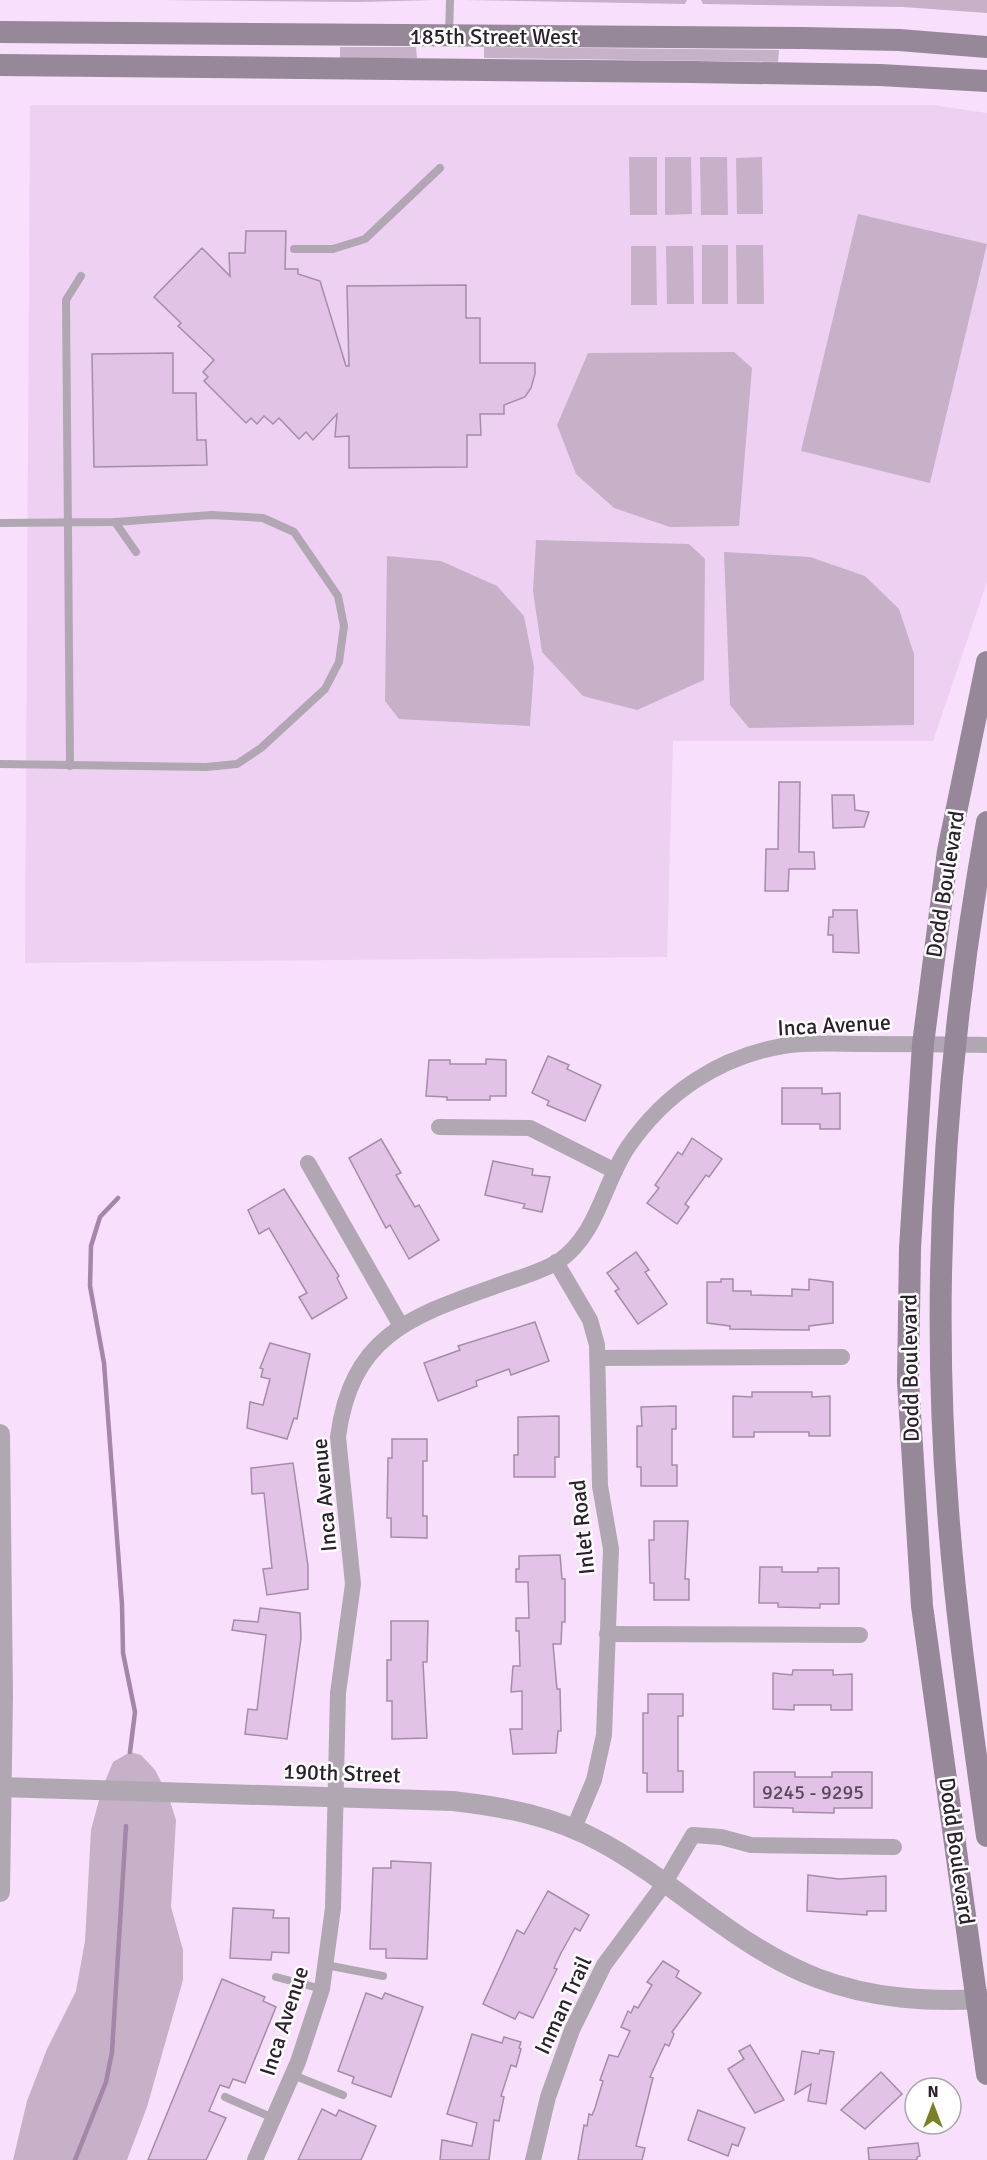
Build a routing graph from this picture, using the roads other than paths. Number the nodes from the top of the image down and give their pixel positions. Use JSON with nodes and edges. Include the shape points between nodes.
{"nodes":[{"id":1,"x":450,"y":0,"type":"edge"},
{"id":2,"x":0,"y":32,"type":"edge"},
{"id":3,"x":449,"y":36,"type":"junction"},
{"id":4,"x":987,"y":46,"type":"edge"},
{"id":5,"x":0,"y":65,"type":"edge"},
{"id":6,"x":987,"y":81,"type":"edge"},
{"id":7,"x":440,"y":168,"type":"dead end"},
{"id":8,"x":294,"y":249,"type":"dead end"},
{"id":9,"x":81,"y":276,"type":"dead end"},
{"id":10,"x":115,"y":522,"type":"junction"},
{"id":11,"x":0,"y":523,"type":"edge"},
{"id":12,"x":68,"y":523,"type":"junction"},
{"id":13,"x":136,"y":552,"type":"dead end"},
{"id":14,"x":987,"y":662,"type":"edge"},
{"id":15,"x":0,"y":764,"type":"edge"},
{"id":16,"x":70,"y":766,"type":"junction"},
{"id":17,"x":987,"y":822,"type":"edge"},
{"id":18,"x":923,"y":1044,"type":"junction"},
{"id":19,"x":956,"y":1045,"type":"junction"},
{"id":20,"x":987,"y":1045,"type":"edge"},
{"id":21,"x":439,"y":1127,"type":"dead end"},
{"id":22,"x":308,"y":1163,"type":"dead end"},
{"id":23,"x":615,"y":1171,"type":"junction"},
{"id":24,"x":556,"y":1262,"type":"junction"},
{"id":25,"x":402,"y":1326,"type":"junction"},
{"id":26,"x":842,"y":1357,"type":"dead end"},
{"id":27,"x":598,"y":1358,"type":"junction"},
{"id":28,"x":0,"y":1434,"type":"edge"},
{"id":29,"x":607,"y":1634,"type":"junction"},
{"id":30,"x":860,"y":1635,"type":"dead end"},
{"id":31,"x":1,"y":1787,"type":"edge"},
{"id":32,"x":336,"y":1798,"type":"junction"},
{"id":33,"x":574,"y":1828,"type":"junction"},
{"id":34,"x":987,"y":1836,"type":"edge"},
{"id":35,"x":894,"y":1847,"type":"dead end"},
{"id":36,"x":664,"y":1884,"type":"junction"},
{"id":37,"x":0,"y":1892,"type":"edge"},
{"id":38,"x":326,"y":1965,"type":"junction"},
{"id":39,"x":383,"y":1976,"type":"dead end"},
{"id":40,"x":276,"y":1977,"type":"dead end"},
{"id":41,"x":322,"y":1989,"type":"junction"},
{"id":42,"x":982,"y":1999,"type":"edge"},
{"id":43,"x":987,"y":2074,"type":"edge"},
{"id":44,"x":292,"y":2075,"type":"junction"},
{"id":45,"x":343,"y":2095,"type":"dead end"},
{"id":46,"x":225,"y":2097,"type":"dead end"},
{"id":47,"x":273,"y":2118,"type":"junction"},
{"id":48,"x":255,"y":2160,"type":"edge"},
{"id":49,"x":533,"y":2160,"type":"edge"}],
"edges":[{"from":1,"to":3,"type":"lane"},
{"from":2,"to":3,"type":"main road","name":"185th Street West"},
{"from":3,"to":4,"type":"main road","name":"185th Street West","via":[[803,38]]},
{"from":5,"to":6,"type":"main road","name":"185th Street West","via":[[703,72]]},
{"from":7,"to":8,"type":"lane","via":[[365,239],[333,249]]},
{"from":9,"to":12,"type":"lane","via":[[66,300]]},
{"from":10,"to":12,"type":"lane"},
{"from":10,"to":13,"type":"lane"},
{"from":10,"to":16,"type":"lane","via":[[212,514],[263,518],[294,532],[338,596],[344,626],[339,662],[324,689],[261,748],[237,764]]},
{"from":11,"to":12,"type":"lane"},
{"from":12,"to":16,"type":"lane"},
{"from":14,"to":18,"type":"main road","name":"Dodd Boulevard","via":[[948,851]]},
{"from":15,"to":16,"type":"lane"},
{"from":17,"to":19,"type":"main road","name":"Dodd Boulevard"},
{"from":18,"to":19,"type":"street","name":"Inca Avenue"},
{"from":18,"to":23,"type":"street","name":"Inca Avenue","via":[[785,1046],[722,1064],[667,1101],[645,1123]]},
{"from":18,"to":42,"type":"main road","name":"Dodd Boulevard","via":[[909,1248],[908,1402],[922,1606]]},
{"from":19,"to":20,"type":"street","name":"Inca Avenue"},
{"from":19,"to":34,"type":"main road","name":"Dodd Boulevard","via":[[943,1213],[946,1487],[956,1604]]},
{"from":21,"to":23,"type":"street","via":[[530,1128]]},
{"from":22,"to":25,"type":"street"},
{"from":23,"to":24,"type":"street","name":"Inca Avenue","via":[[587,1232]]},
{"from":24,"to":25,"type":"street","name":"Inca Avenue","via":[[430,1310]]},
{"from":24,"to":27,"type":"street","name":"Inlet Road","via":[[590,1320]]},
{"from":25,"to":32,"type":"street","name":"Inca Avenue","via":[[371,1352],[359,1369],[341,1413],[339,1461],[353,1584],[338,1693]]},
{"from":26,"to":27,"type":"street"},
{"from":27,"to":29,"type":"street","name":"Inlet Road","via":[[600,1486],[611,1549]]},
{"from":28,"to":31,"type":"street"},
{"from":29,"to":30,"type":"street"},
{"from":29,"to":33,"type":"street","name":"Inlet Road","via":[[604,1735],[594,1780]]},
{"from":31,"to":32,"type":"street","name":"190th Street"},
{"from":31,"to":37,"type":"street"},
{"from":32,"to":33,"type":"street","name":"190th Street","via":[[484,1804],[515,1809]]},
{"from":32,"to":38,"type":"street","name":"Inca Avenue","via":[[333,1908]]},
{"from":33,"to":36,"type":"street","name":"190th Street"},
{"from":35,"to":36,"type":"street","via":[[751,1845],[693,1835]]},
{"from":36,"to":42,"type":"street","name":"190th Street","via":[[748,1942],[815,1977],[870,1994],[940,2001]]},
{"from":36,"to":49,"type":"street","name":"Inman Trail","via":[[604,1965],[572,2030],[548,2097]]},
{"from":38,"to":39,"type":"lane"},
{"from":38,"to":41,"type":"street","name":"Inca Avenue"},
{"from":40,"to":41,"type":"lane"},
{"from":41,"to":44,"type":"street","name":"Inca Avenue"},
{"from":42,"to":43,"type":"main road","name":"Dodd Boulevard"},
{"from":44,"to":45,"type":"lane"},
{"from":44,"to":47,"type":"street","name":"Inca Avenue"},
{"from":46,"to":47,"type":"lane"},
{"from":47,"to":48,"type":"street","name":"Inca Avenue"}]}
